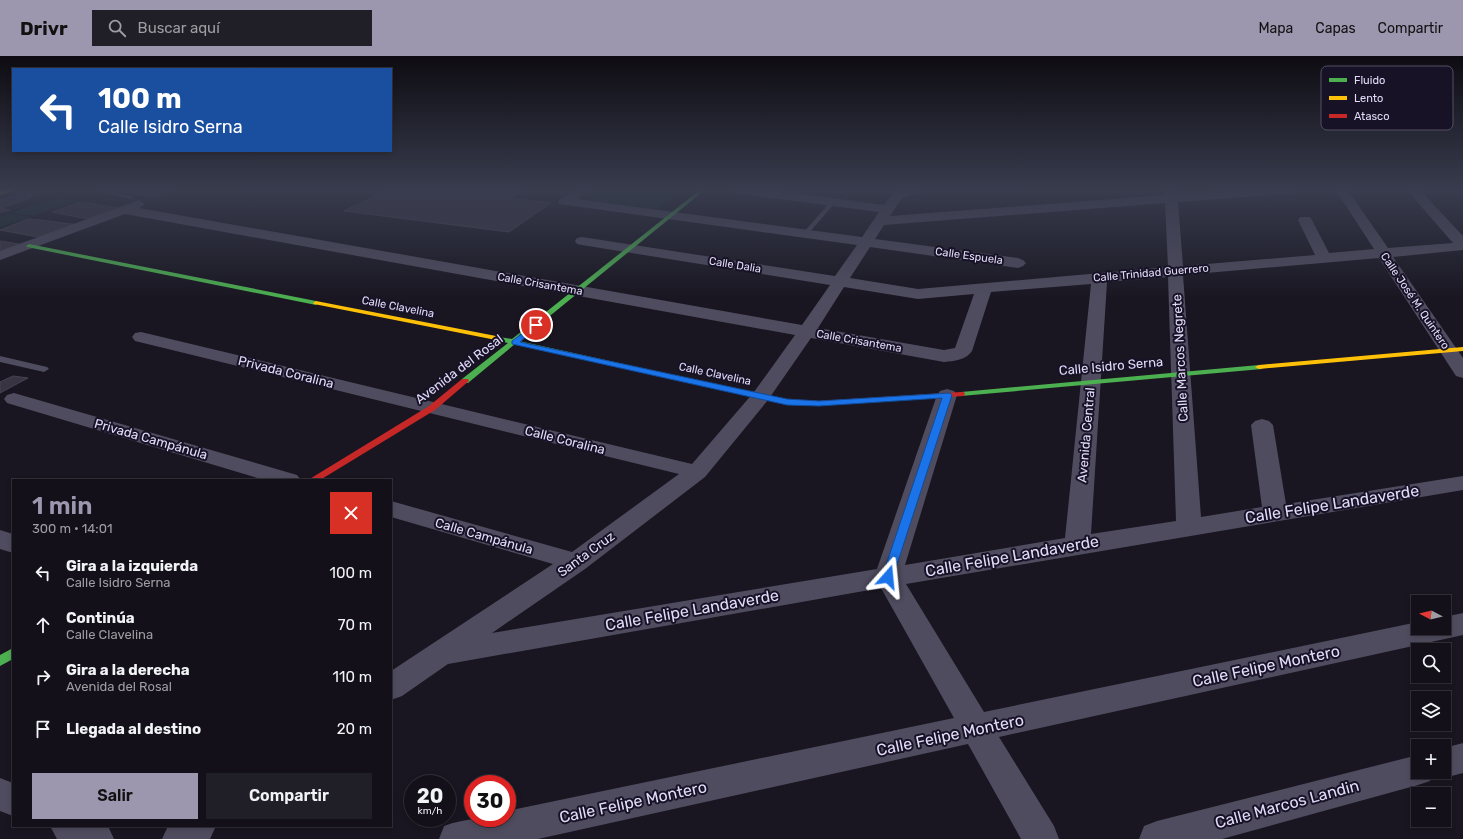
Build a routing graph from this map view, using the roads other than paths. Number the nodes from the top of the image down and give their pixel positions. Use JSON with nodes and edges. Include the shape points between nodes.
{"nodes":[{"id":1,"x":77,"y":226,"type":"edge"},
{"id":2,"x":244,"y":226,"type":"edge"},
{"id":3,"x":659,"y":226,"type":"edge"},
{"id":4,"x":746,"y":226,"type":"edge"},
{"id":5,"x":812,"y":226,"type":"edge"},
{"id":6,"x":877,"y":226,"type":"edge"},
{"id":7,"x":1173,"y":226,"type":"edge"},
{"id":8,"x":1308,"y":226,"type":"edge"},
{"id":9,"x":1365,"y":226,"type":"edge"},
{"id":10,"x":1445,"y":226,"type":"edge"},
{"id":11,"x":805,"y":234,"type":"junction"},
{"id":12,"x":582,"y":241,"type":"dead end"},
{"id":13,"x":866,"y":242,"type":"junction"},
{"id":14,"x":1463,"y":245,"type":"edge"},
{"id":15,"x":29,"y":246,"type":"junction"},
{"id":16,"x":631,"y":248,"type":"junction"},
{"id":17,"x":1383,"y":254,"type":"junction"},
{"id":18,"x":0,"y":256,"type":"edge"},
{"id":19,"x":1325,"y":259,"type":"junction"},
{"id":20,"x":1018,"y":263,"type":"dead end"},
{"id":21,"x":1175,"y":271,"type":"junction"},
{"id":22,"x":1099,"y":278,"type":"junction"},
{"id":23,"x":839,"y":282,"type":"junction"},
{"id":24,"x":984,"y":288,"type":"junction"},
{"id":25,"x":578,"y":291,"type":"junction"},
{"id":26,"x":807,"y":331,"type":"junction"},
{"id":27,"x":141,"y":337,"type":"dead end"},
{"id":28,"x":515,"y":342,"type":"junction"},
{"id":29,"x":1456,"y":349,"type":"edge"},
{"id":30,"x":0,"y":359,"type":"edge"},
{"id":31,"x":44,"y":368,"type":"dead end"},
{"id":32,"x":1463,"y":372,"type":"edge"},
{"id":33,"x":1181,"y":373,"type":"junction"},
{"id":34,"x":1091,"y":381,"type":"junction"},
{"id":35,"x":947,"y":395,"type":"junction"},
{"id":36,"x":761,"y":396,"type":"junction"},
{"id":37,"x":14,"y":399,"type":"dead end"},
{"id":38,"x":432,"y":408,"type":"junction"},
{"id":39,"x":1262,"y":425,"type":"dead end"},
{"id":40,"x":697,"y":472,"type":"junction"},
{"id":41,"x":286,"y":479,"type":"edge"},
{"id":42,"x":315,"y":479,"type":"edge"},
{"id":43,"x":1463,"y":483,"type":"edge"},
{"id":44,"x":392,"y":509,"type":"edge"},
{"id":45,"x":1276,"y":513,"type":"junction"},
{"id":46,"x":1189,"y":527,"type":"junction"},
{"id":47,"x":0,"y":539,"type":"edge"},
{"id":48,"x":12,"y":544,"type":"edge"},
{"id":49,"x":1077,"y":545,"type":"junction"},
{"id":50,"x":576,"y":562,"type":"junction"},
{"id":51,"x":888,"y":577,"type":"junction"},
{"id":52,"x":1463,"y":624,"type":"edge"},
{"id":53,"x":1451,"y":626,"type":"edge"},
{"id":54,"x":1411,"y":635,"type":"edge"},
{"id":55,"x":443,"y":653,"type":"junction"},
{"id":56,"x":12,"y":654,"type":"edge"},
{"id":57,"x":0,"y":661,"type":"edge"},
{"id":58,"x":393,"y":683,"type":"edge"},
{"id":59,"x":978,"y":729,"type":"junction"},
{"id":60,"x":1463,"y":758,"type":"edge"},
{"id":61,"x":1451,"y":761,"type":"edge"},
{"id":62,"x":1411,"y":772,"type":"edge"},
{"id":63,"x":0,"y":794,"type":"edge"},
{"id":64,"x":12,"y":800,"type":"edge"},
{"id":65,"x":70,"y":827,"type":"edge"},
{"id":66,"x":197,"y":827,"type":"edge"},
{"id":67,"x":96,"y":839,"type":"edge"},
{"id":68,"x":180,"y":839,"type":"edge"},
{"id":69,"x":457,"y":839,"type":"edge"},
{"id":70,"x":1041,"y":839,"type":"edge"},
{"id":71,"x":1157,"y":839,"type":"edge"}],
"edges":[{"from":1,"to":15,"type":"street"},
{"from":2,"to":25,"type":"street","name":"Calle Crisantema"},
{"from":3,"to":16,"type":"street","name":"Avenida del Rosal"},
{"from":4,"to":11,"type":"street","name":"Calle Espuela"},
{"from":5,"to":11,"type":"lane"},
{"from":6,"to":13,"type":"street","name":"Santa Cruz"},
{"from":7,"to":21,"type":"street","name":"Calle Marcos Negrete"},
{"from":8,"to":19,"type":"street"},
{"from":9,"to":17,"type":"street","name":"Calle José M. Quintero"},
{"from":10,"to":14,"type":"street"},
{"from":11,"to":13,"type":"street","name":"Calle Espuela"},
{"from":12,"to":16,"type":"street","name":"Calle Dalia"},
{"from":13,"to":20,"type":"street","name":"Calle Espuela"},
{"from":13,"to":23,"type":"street","name":"Santa Cruz"},
{"from":14,"to":17,"type":"street","name":"Calle Trinidad Guerrero"},
{"from":15,"to":18,"type":"street"},
{"from":15,"to":28,"type":"street","name":"Calle Clavelina"},
{"from":16,"to":23,"type":"street","name":"Calle Dalia"},
{"from":16,"to":25,"type":"street","name":"Avenida del Rosal"},
{"from":17,"to":19,"type":"street","name":"Calle Trinidad Guerrero"},
{"from":17,"to":29,"type":"street","name":"Calle José M. Quintero"},
{"from":19,"to":21,"type":"street","name":"Calle Trinidad Guerrero"},
{"from":21,"to":22,"type":"street","name":"Calle Trinidad Guerrero"},
{"from":21,"to":33,"type":"street","name":"Calle Marcos Negrete"},
{"from":22,"to":24,"type":"street","name":"Calle Trinidad Guerrero"},
{"from":22,"to":34,"type":"street","name":"Avenida Central"},
{"from":23,"to":24,"type":"street","name":"Calle Trinidad Guerrero","via":[[918,294]]},
{"from":23,"to":26,"type":"street","name":"Santa Cruz"},
{"from":24,"to":26,"type":"street","name":"Calle Crisantema","via":[[962,351],[955,354],[944,356]]},
{"from":25,"to":26,"type":"street","name":"Calle Crisantema"},
{"from":25,"to":28,"type":"street","name":"Avenida del Rosal"},
{"from":26,"to":36,"type":"street","name":"Santa Cruz"},
{"from":27,"to":38,"type":"street","name":"Privada Coralina"},
{"from":28,"to":36,"type":"street","name":"Calle Clavelina"},
{"from":28,"to":38,"type":"street","name":"Avenida del Rosal"},
{"from":29,"to":32,"type":"street","name":"Calle José M. Quintero"},
{"from":29,"to":33,"type":"street","name":"Calle Isidro Serna"},
{"from":30,"to":31,"type":"lane"},
{"from":33,"to":34,"type":"street","name":"Calle Isidro Serna"},
{"from":33,"to":46,"type":"street","name":"Calle Marcos Negrete"},
{"from":34,"to":35,"type":"street","name":"Calle Isidro Serna"},
{"from":34,"to":49,"type":"street","name":"Avenida Central"},
{"from":35,"to":36,"type":"street","name":"Calle Isidro Serna","via":[[819,403],[787,402]]},
{"from":35,"to":51,"type":"street"},
{"from":36,"to":40,"type":"street","name":"Santa Cruz"},
{"from":37,"to":41,"type":"street","name":"Privada Campánula"},
{"from":38,"to":40,"type":"street","name":"Calle Coralina"},
{"from":38,"to":42,"type":"street","name":"Avenida del Rosal"},
{"from":39,"to":45,"type":"street"},
{"from":40,"to":50,"type":"street","name":"Santa Cruz"},
{"from":43,"to":45,"type":"street","name":"Calle Felipe Landaverde"},
{"from":44,"to":50,"type":"street","name":"Calle Campánula"},
{"from":45,"to":46,"type":"street","name":"Calle Felipe Landaverde"},
{"from":46,"to":49,"type":"street","name":"Calle Felipe Landaverde"},
{"from":47,"to":48,"type":"street"},
{"from":49,"to":51,"type":"street","name":"Calle Felipe Landaverde"},
{"from":50,"to":55,"type":"street","name":"Santa Cruz"},
{"from":51,"to":55,"type":"street","name":"Calle Felipe Landaverde"},
{"from":51,"to":59,"type":"street"},
{"from":52,"to":53,"type":"street","name":"Calle Felipe Montero"},
{"from":54,"to":59,"type":"street","name":"Calle Felipe Montero"},
{"from":55,"to":58,"type":"street","name":"Santa Cruz"},
{"from":56,"to":57,"type":"street"},
{"from":59,"to":69,"type":"street","name":"Calle Felipe Montero"},
{"from":59,"to":70,"type":"street"},
{"from":60,"to":61,"type":"street"},
{"from":62,"to":71,"type":"street","name":"Calle Marcos Landin"},
{"from":63,"to":64,"type":"street"},
{"from":65,"to":67,"type":"street"},
{"from":66,"to":68,"type":"street"}]}
